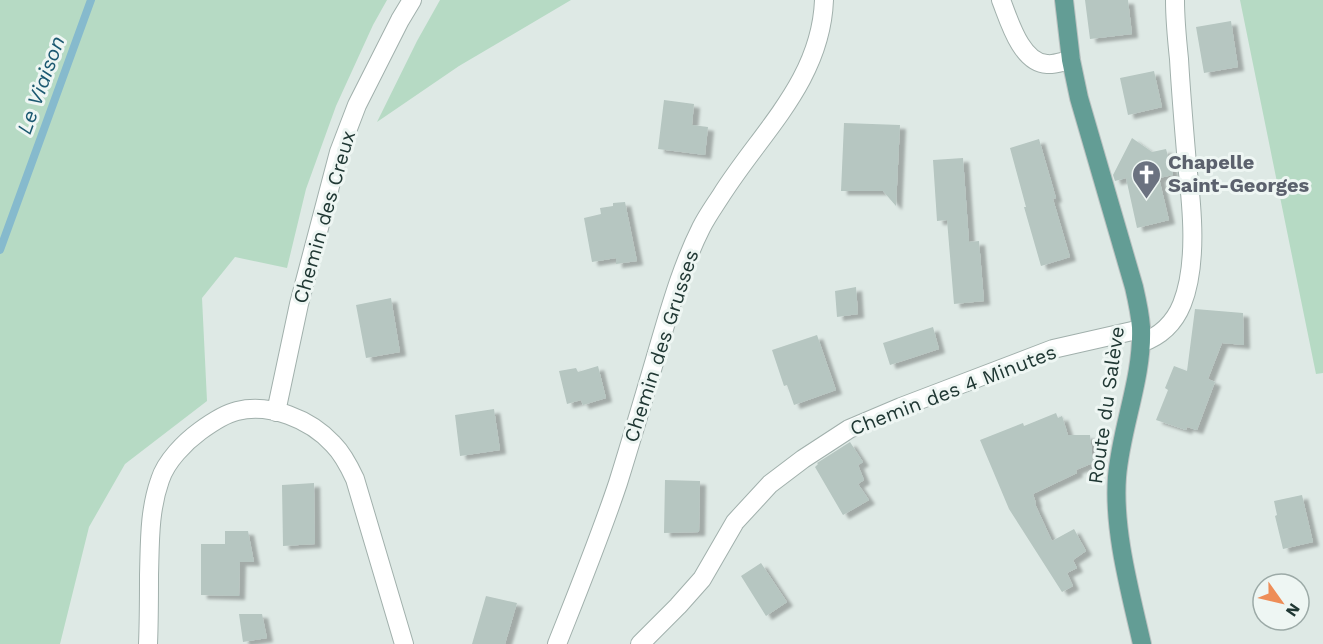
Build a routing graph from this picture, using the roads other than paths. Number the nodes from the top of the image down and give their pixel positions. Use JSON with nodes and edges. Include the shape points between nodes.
{"nodes":[{"id":1,"x":412,"y":0,"type":"edge"},
{"id":2,"x":824,"y":0,"type":"edge"},
{"id":3,"x":1001,"y":0,"type":"edge"},
{"id":4,"x":1064,"y":0,"type":"edge"},
{"id":5,"x":1175,"y":0,"type":"edge"},
{"id":6,"x":1071,"y":60,"type":"junction"},
{"id":7,"x":1141,"y":336,"type":"junction"},
{"id":8,"x":276,"y":412,"type":"junction"},
{"id":9,"x":148,"y":644,"type":"edge"},
{"id":10,"x":404,"y":644,"type":"edge"},
{"id":11,"x":557,"y":644,"type":"edge"},
{"id":12,"x":640,"y":644,"type":"edge"},
{"id":13,"x":1142,"y":644,"type":"edge"}],
"edges":[{"from":1,"to":8,"type":"street","name":"Chemin des Creux","via":[[357,105],[339,152],[299,304]]},
{"from":2,"to":11,"type":"street","name":"Chemin des Grusses","via":[[819,33],[801,83],[724,190],[688,257],[618,483]]},
{"from":3,"to":6,"type":"street","via":[[1022,48],[1032,58],[1044,64]]},
{"from":4,"to":6,"type":"main road","name":"Route du Salève"},
{"from":5,"to":7,"type":"street","name":"Chemin des 4 Minutes","via":[[1192,258],[1182,306],[1171,325],[1152,339]]},
{"from":6,"to":7,"type":"main road","name":"Route du Salève","via":[[1134,287]]},
{"from":7,"to":12,"type":"street","name":"Chemin des 4 Minutes","via":[[1053,349],[849,429],[770,484],[735,522],[702,579]]},
{"from":7,"to":13,"type":"main road","name":"Route du Salève","via":[[1116,496],[1120,540]]},
{"from":8,"to":9,"type":"street","via":[[236,411],[212,422],[176,453],[161,477],[150,526]]},
{"from":8,"to":10,"type":"street","via":[[302,421],[322,434],[345,460],[355,479]]}]}
